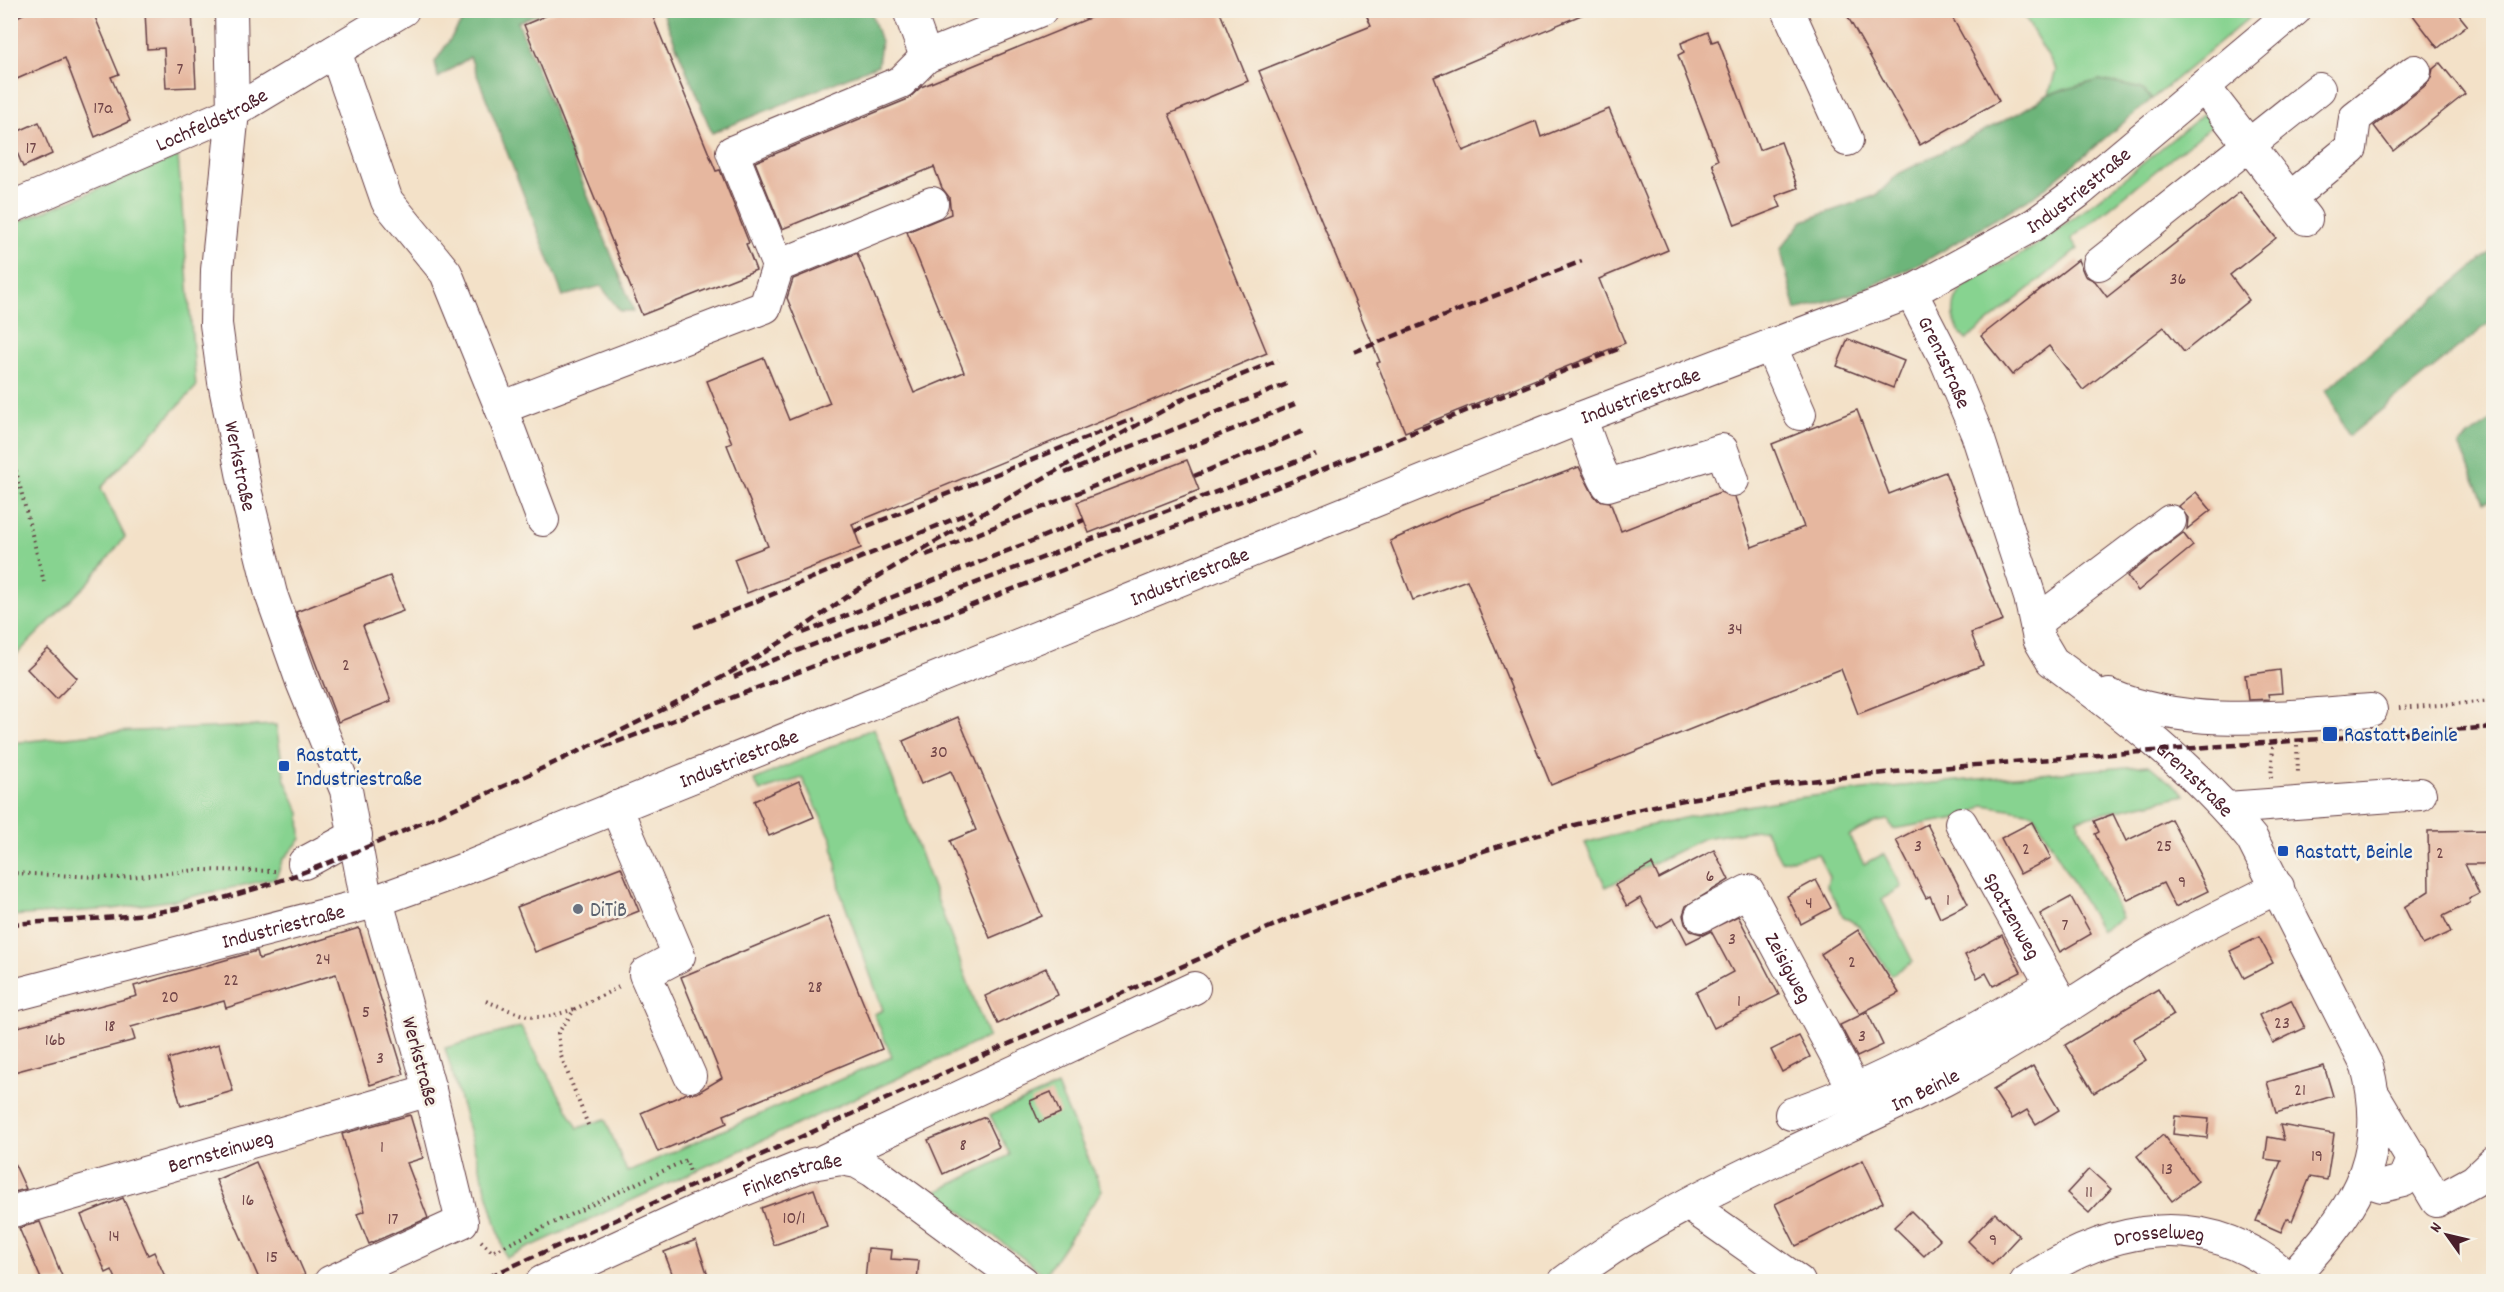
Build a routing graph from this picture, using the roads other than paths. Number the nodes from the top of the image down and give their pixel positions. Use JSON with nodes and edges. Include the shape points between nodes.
{"nodes":[{"id":1,"x":231,"y":10,"type":"edge"},
{"id":2,"x":403,"y":10,"type":"edge"},
{"id":3,"x":909,"y":10,"type":"edge"},
{"id":4,"x":1041,"y":10,"type":"edge"},
{"id":5,"x":1788,"y":10,"type":"edge"},
{"id":6,"x":2295,"y":10,"type":"edge"},
{"id":7,"x":335,"y":51,"type":"junction"},
{"id":8,"x":926,"y":57,"type":"junction"},
{"id":9,"x":2415,"y":71,"type":"dead end"},
{"id":10,"x":2204,"y":87,"type":"junction"},
{"id":11,"x":2319,"y":89,"type":"dead end"},
{"id":12,"x":233,"y":112,"type":"junction"},
{"id":13,"x":1847,"y":140,"type":"dead end"},
{"id":14,"x":2249,"y":146,"type":"junction"},
{"id":15,"x":932,"y":203,"type":"dead end"},
{"id":16,"x":10,"y":208,"type":"edge"},
{"id":17,"x":2099,"y":264,"type":"dead end"},
{"id":18,"x":778,"y":266,"type":"junction"},
{"id":19,"x":1911,"y":291,"type":"junction"},
{"id":20,"x":1770,"y":345,"type":"junction"},
{"id":21,"x":501,"y":408,"type":"junction"},
{"id":22,"x":1800,"y":414,"type":"dead end"},
{"id":23,"x":1580,"y":418,"type":"junction"},
{"id":24,"x":1733,"y":480,"type":"dead end"},
{"id":25,"x":543,"y":520,"type":"dead end"},
{"id":26,"x":2170,"y":521,"type":"dead end"},
{"id":27,"x":2036,"y":622,"type":"junction"},
{"id":28,"x":2080,"y":682,"type":"junction"},
{"id":29,"x":2371,"y":710,"type":"road end"},
{"id":30,"x":2420,"y":794,"type":"dead end"},
{"id":31,"x":616,"y":807,"type":"junction"},
{"id":32,"x":2227,"y":808,"type":"junction"},
{"id":33,"x":1961,"y":823,"type":"dead end"},
{"id":34,"x":356,"y":835,"type":"junction"},
{"id":35,"x":304,"y":863,"type":"road end"},
{"id":36,"x":2278,"y":887,"type":"junction"},
{"id":37,"x":372,"y":903,"type":"junction"},
{"id":38,"x":1701,"y":916,"type":"dead end"},
{"id":39,"x":1194,"y":988,"type":"dead end"},
{"id":40,"x":10,"y":996,"type":"edge"},
{"id":41,"x":2058,"y":997,"type":"junction"},
{"id":42,"x":690,"y":1076,"type":"dead end"},
{"id":43,"x":1854,"y":1089,"type":"junction"},
{"id":44,"x":430,"y":1090,"type":"junction"},
{"id":45,"x":2375,"y":1097,"type":"junction"},
{"id":46,"x":1791,"y":1114,"type":"dead end"},
{"id":47,"x":2413,"y":1157,"type":"junction"},
{"id":48,"x":825,"y":1160,"type":"junction"},
{"id":49,"x":2493,"y":1162,"type":"edge"},
{"id":50,"x":2363,"y":1180,"type":"junction"},
{"id":51,"x":1688,"y":1204,"type":"junction"},
{"id":52,"x":10,"y":1212,"type":"edge"},
{"id":53,"x":2288,"y":1280,"type":"edge"},
{"id":54,"x":330,"y":1281,"type":"edge"},
{"id":55,"x":542,"y":1281,"type":"edge"},
{"id":56,"x":1023,"y":1281,"type":"edge"},
{"id":57,"x":1564,"y":1281,"type":"edge"},
{"id":58,"x":1799,"y":1281,"type":"edge"},
{"id":59,"x":2026,"y":1281,"type":"edge"}],
"edges":[{"from":1,"to":12,"type":"street","name":"Werkstraße"},
{"from":2,"to":7,"type":"street","name":"Lochfeldstraße"},
{"from":3,"to":8,"type":"street"},
{"from":4,"to":8,"type":"street"},
{"from":5,"to":13,"type":"street"},
{"from":6,"to":10,"type":"street","name":"Industriestraße"},
{"from":7,"to":12,"type":"street","name":"Lochfeldstraße"},
{"from":7,"to":21,"type":"street","via":[[387,201],[446,273]]},
{"from":8,"to":18,"type":"street","via":[[901,82],[732,152]]},
{"from":9,"to":14,"type":"street","via":[[2355,118],[2351,148],[2298,208]]},
{"from":10,"to":14,"type":"street"},
{"from":10,"to":19,"type":"street","name":"Industriestraße","via":[[2035,224]]},
{"from":11,"to":14,"type":"street"},
{"from":12,"to":16,"type":"street","name":"Lochfeldstraße"},
{"from":12,"to":34,"type":"street","name":"Werkstraße","via":[[217,270],[216,324],[251,456],[302,682],[346,790]]},
{"from":14,"to":17,"type":"street"},
{"from":15,"to":18,"type":"street"},
{"from":18,"to":21,"type":"street","via":[[765,308]]},
{"from":19,"to":20,"type":"street","name":"Industriestraße"},
{"from":19,"to":27,"type":"street","name":"Grenzstraße","via":[[1945,357],[1977,434]]},
{"from":20,"to":22,"type":"street"},
{"from":20,"to":23,"type":"street","name":"Industriestraße"},
{"from":21,"to":25,"type":"street"},
{"from":23,"to":24,"type":"street","via":[[1595,462],[1608,484],[1722,450]]},
{"from":23,"to":31,"type":"street","name":"Industriestraße"},
{"from":26,"to":27,"type":"street"},
{"from":27,"to":28,"type":"street","name":"Grenzstraße","via":[[2044,651]]},
{"from":28,"to":29,"type":"street","via":[[2139,708],[2175,714],[2275,717]]},
{"from":28,"to":32,"type":"street","name":"Grenzstraße"},
{"from":30,"to":32,"type":"street"},
{"from":31,"to":37,"type":"street","name":"Industriestraße"},
{"from":31,"to":42,"type":"street","via":[[679,956],[645,974]]},
{"from":32,"to":36,"type":"street","name":"Grenzstraße","via":[[2252,839]]},
{"from":33,"to":41,"type":"street","name":"Spatzenweg"},
{"from":34,"to":35,"type":"street"},
{"from":34,"to":37,"type":"street","name":"Werkstraße"},
{"from":36,"to":41,"type":"street","name":"Im Beinle"},
{"from":36,"to":45,"type":"street","name":"Grenzstraße","via":[[2367,1066]]},
{"from":37,"to":40,"type":"street","name":"Industriestraße"},
{"from":37,"to":44,"type":"street","name":"Werkstraße"},
{"from":38,"to":43,"type":"street","name":"Zeisigweg","via":[[1748,891]]},
{"from":39,"to":48,"type":"street"},
{"from":41,"to":43,"type":"street","name":"Im Beinle"},
{"from":41,"to":51,"type":"street","name":"Im Beinle","via":[[1945,1079]]},
{"from":43,"to":46,"type":"street","name":"Im Beinle"},
{"from":44,"to":52,"type":"street","name":"Bernsteinweg"},
{"from":44,"to":54,"type":"street","name":"Werkstraße","via":[[462,1222]]},
{"from":45,"to":47,"type":"street"},
{"from":45,"to":50,"type":"street","name":"Grenzstraße","via":[[2372,1151]]},
{"from":47,"to":49,"type":"street","via":[[2437,1202],[2474,1181]]},
{"from":47,"to":50,"type":"street","via":[[2403,1181],[2382,1186]]},
{"from":48,"to":55,"type":"street","name":"Finkenstraße","via":[[726,1197]]},
{"from":48,"to":56,"type":"street","name":"Finkenstraße","via":[[857,1162],[873,1170]]},
{"from":50,"to":53,"type":"street","name":"Grenzstraße","via":[[2333,1231]]},
{"from":51,"to":57,"type":"street","name":"Im Beinle"},
{"from":51,"to":58,"type":"street"},
{"from":53,"to":59,"type":"street","name":"Drosselweg","via":[[2253,1252],[2219,1238],[2162,1229],[2091,1245]]}]}
